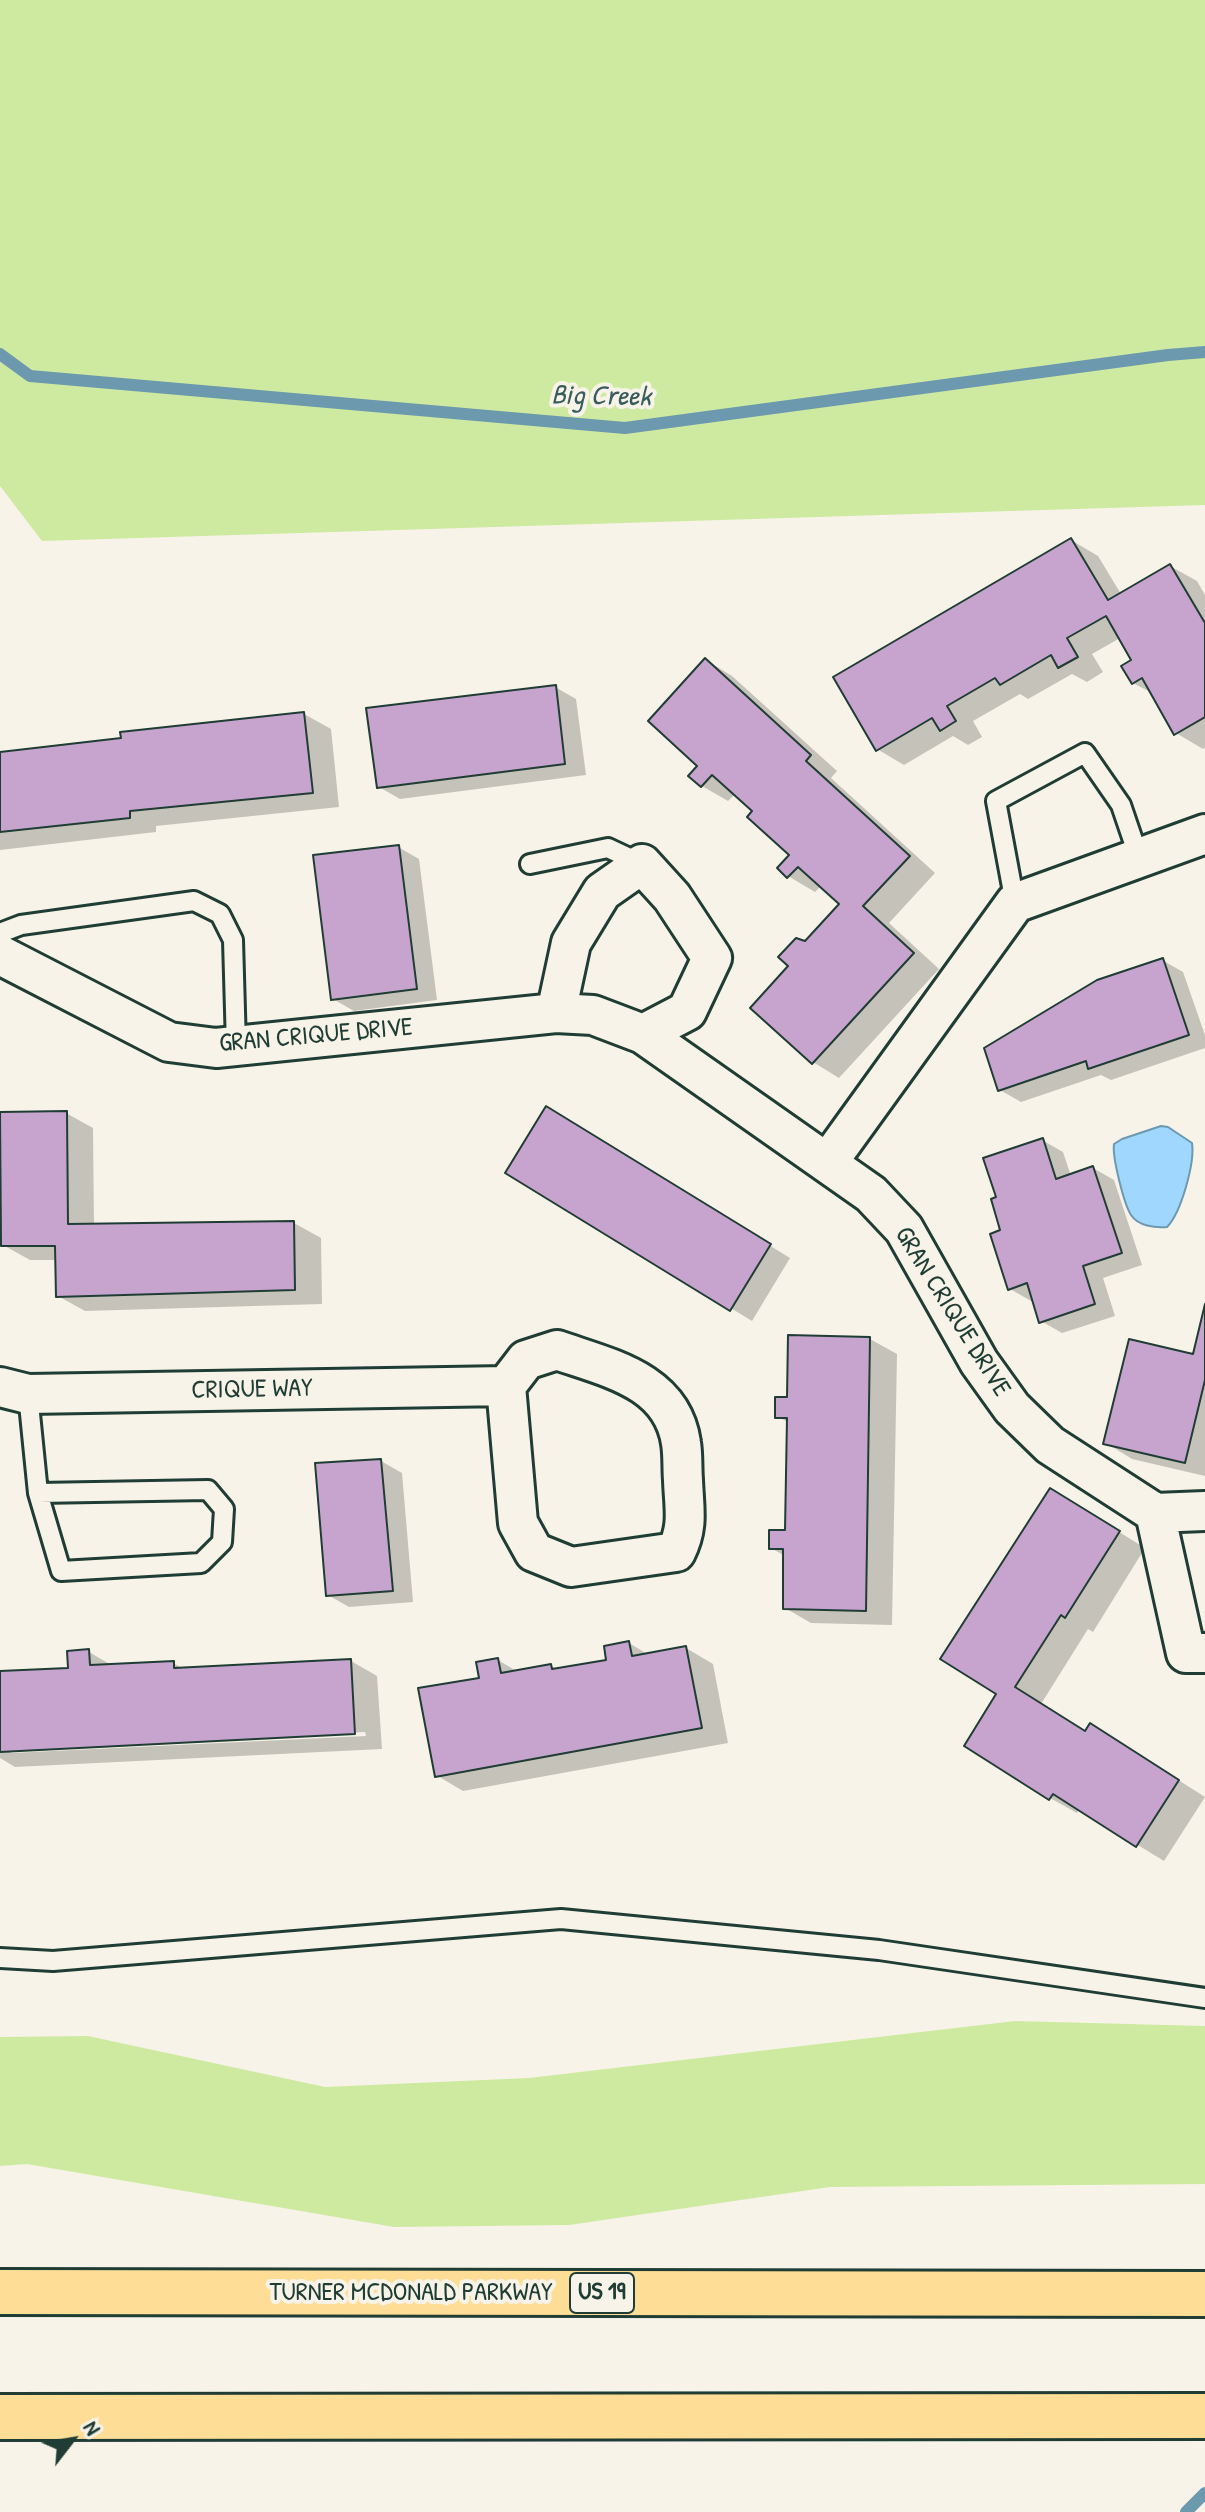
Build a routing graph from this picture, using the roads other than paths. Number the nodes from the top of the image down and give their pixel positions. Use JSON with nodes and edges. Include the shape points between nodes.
{"nodes":[{"id":1,"x":1205,"y":834,"type":"edge"},
{"id":2,"x":1139,"y":858,"type":"junction"},
{"id":3,"x":530,"y":864,"type":"dead end"},
{"id":4,"x":642,"y":864,"type":"junction"},
{"id":5,"x":1015,"y":903,"type":"junction"},
{"id":6,"x":0,"y":933,"type":"edge"},
{"id":7,"x":0,"y":955,"type":"edge"},
{"id":8,"x":556,"y":1013,"type":"junction"},
{"id":9,"x":643,"y":1034,"type":"junction"},
{"id":10,"x":236,"y":1046,"type":"junction"},
{"id":11,"x":828,"y":1162,"type":"junction"},
{"id":12,"x":506,"y":1386,"type":"junction"},
{"id":13,"x":14,"y":1391,"type":"edge"},
{"id":14,"x":38,"y":1493,"type":"junction"},
{"id":15,"x":1205,"y":1511,"type":"edge"},
{"id":16,"x":1155,"y":1513,"type":"junction"},
{"id":17,"x":1205,"y":1653,"type":"edge"},
{"id":18,"x":0,"y":1958,"type":"edge"},
{"id":19,"x":1205,"y":1998,"type":"edge"},
{"id":20,"x":0,"y":2292,"type":"edge"},
{"id":21,"x":1205,"y":2294,"type":"edge"},
{"id":22,"x":1205,"y":2416,"type":"edge"},
{"id":23,"x":0,"y":2417,"type":"edge"}],
"edges":[{"from":1,"to":2,"type":"street"},
{"from":2,"to":5,"type":"street"},
{"from":2,"to":5,"type":"lane","via":[[1121,805],[1085,753],[996,801]]},
{"from":3,"to":4,"type":"lane","via":[[608,848]]},
{"from":4,"to":8,"type":"street","via":[[602,892],[571,943]]},
{"from":4,"to":9,"type":"street","via":[[672,897],[712,958],[687,1011]]},
{"from":5,"to":11,"type":"street"},
{"from":6,"to":10,"type":"lane","via":[[21,925],[194,901],[220,914],[233,940]]},
{"from":7,"to":10,"type":"street","name":"GRAN CRIQUE DRIVE","via":[[169,1042]]},
{"from":8,"to":9,"type":"street","name":"GRAN CRIQUE DRIVE","via":[[593,1015]]},
{"from":8,"to":10,"type":"street","name":"GRAN CRIQUE DRIVE"},
{"from":9,"to":11,"type":"street","name":"GRAN CRIQUE DRIVE"},
{"from":11,"to":16,"type":"street","name":"GRAN CRIQUE DRIVE","via":[[871,1194],[904,1229],[979,1362],[1012,1408],[1050,1445]]},
{"from":12,"to":12,"type":"street","via":[[526,1360],[557,1350],[634,1378],[657,1393],[672,1414],[681,1442],[685,1534],[676,1552],[571,1567],[534,1552],[518,1523]]},
{"from":12,"to":13,"type":"street","name":"CRIQUE WAY"},
{"from":13,"to":14,"type":"lane"},
{"from":14,"to":14,"type":"lane","via":[[61,1571],[201,1563],[222,1542],[224,1509],[208,1490]]},
{"from":15,"to":16,"type":"street"},
{"from":16,"to":17,"type":"street","via":[[1186,1653]]},
{"from":18,"to":19,"type":"lane","via":[[53,1961],[561,1919],[879,1950]]},
{"from":20,"to":21,"type":"highway","name":"TURNER MCDONALD PARKWAY","number":"US 19"},
{"from":22,"to":23,"type":"highway"}]}
